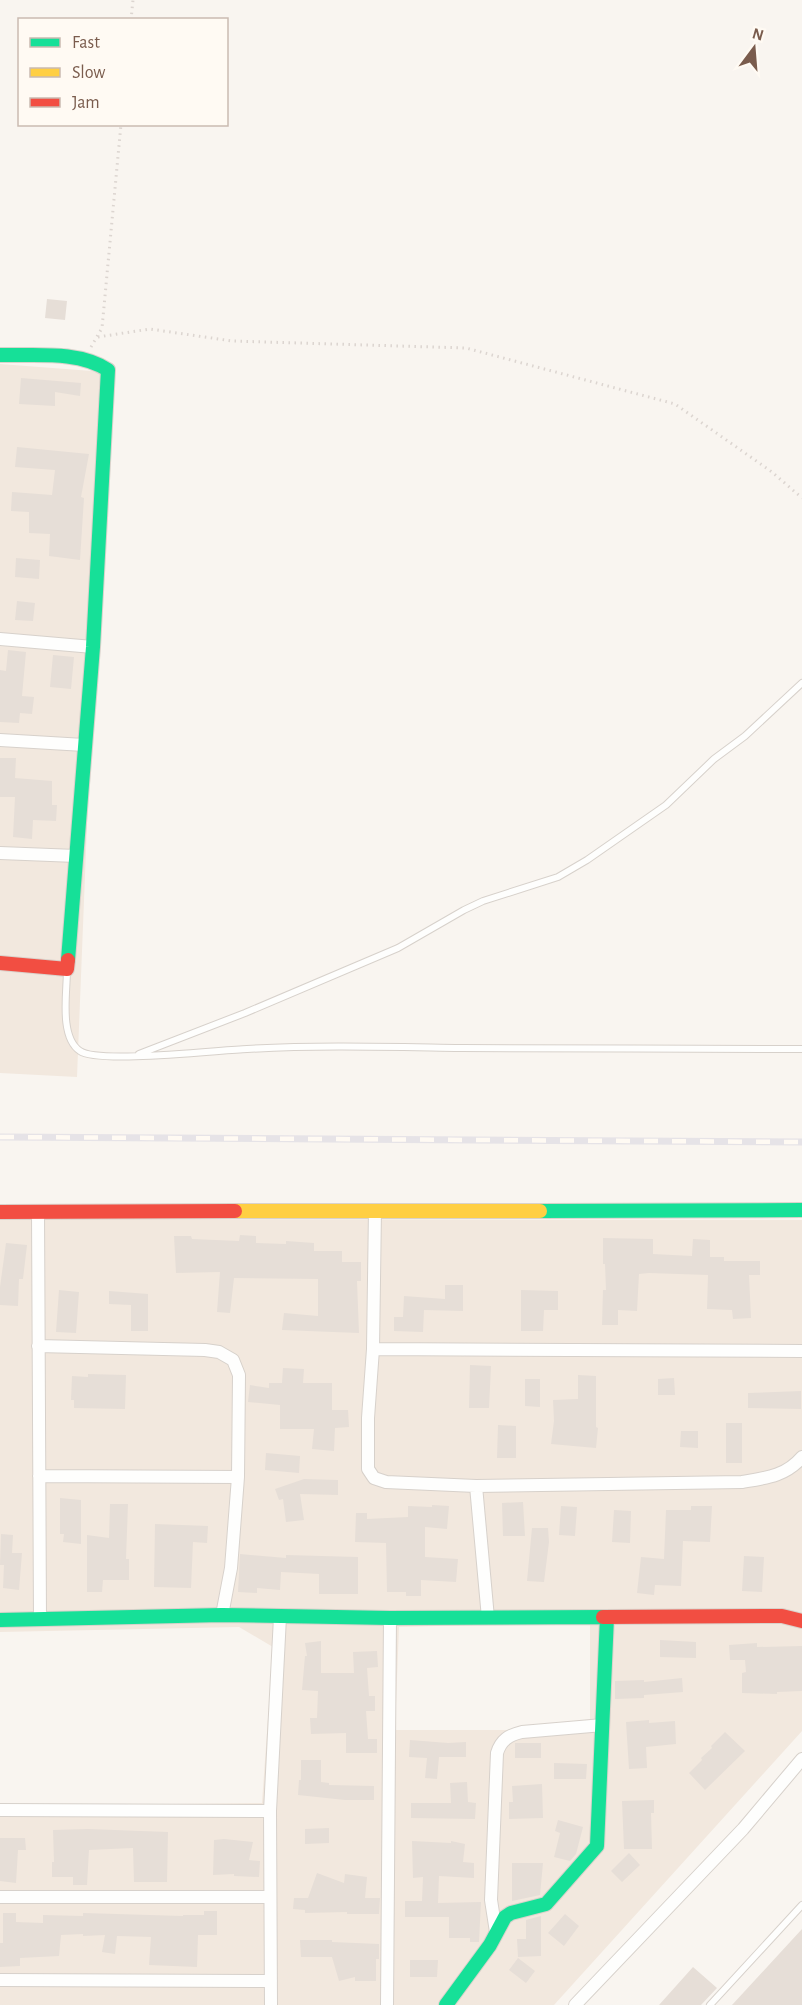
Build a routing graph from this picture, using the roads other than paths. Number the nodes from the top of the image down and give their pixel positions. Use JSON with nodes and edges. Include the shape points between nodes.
{"nodes":[{"id":1,"x":0,"y":355,"type":"edge"},
{"id":2,"x":0,"y":639,"type":"edge"},
{"id":3,"x":93,"y":647,"type":"junction"},
{"id":4,"x":802,"y":683,"type":"edge"},
{"id":5,"x":0,"y":740,"type":"edge"},
{"id":6,"x":84,"y":745,"type":"junction"},
{"id":7,"x":0,"y":853,"type":"edge"},
{"id":8,"x":76,"y":856,"type":"junction"},
{"id":9,"x":0,"y":963,"type":"edge"},
{"id":10,"x":68,"y":969,"type":"junction"},
{"id":11,"x":802,"y":1049,"type":"edge"},
{"id":12,"x":133,"y":1056,"type":"junction"},
{"id":13,"x":375,"y":1210,"type":"junction"},
{"id":14,"x":802,"y":1210,"type":"edge"},
{"id":15,"x":38,"y":1211,"type":"junction"},
{"id":16,"x":0,"y":1212,"type":"edge"},
{"id":17,"x":38,"y":1346,"type":"junction"},
{"id":18,"x":373,"y":1349,"type":"junction"},
{"id":19,"x":802,"y":1351,"type":"edge"},
{"id":20,"x":802,"y":1457,"type":"edge"},
{"id":21,"x":39,"y":1476,"type":"junction"},
{"id":22,"x":238,"y":1478,"type":"junction"},
{"id":23,"x":476,"y":1486,"type":"junction"},
{"id":24,"x":222,"y":1615,"type":"junction"},
{"id":25,"x":280,"y":1617,"type":"junction"},
{"id":26,"x":607,"y":1617,"type":"junction"},
{"id":27,"x":390,"y":1618,"type":"junction"},
{"id":28,"x":488,"y":1618,"type":"junction"},
{"id":29,"x":0,"y":1620,"type":"edge"},
{"id":30,"x":40,"y":1620,"type":"junction"},
{"id":31,"x":802,"y":1621,"type":"edge"},
{"id":32,"x":603,"y":1725,"type":"junction"},
{"id":33,"x":802,"y":1759,"type":"edge"},
{"id":34,"x":0,"y":1810,"type":"edge"},
{"id":35,"x":270,"y":1811,"type":"junction"},
{"id":36,"x":0,"y":1897,"type":"edge"},
{"id":37,"x":270,"y":1897,"type":"junction"},
{"id":38,"x":802,"y":1905,"type":"edge"},
{"id":39,"x":496,"y":1932,"type":"junction"},
{"id":40,"x":0,"y":1980,"type":"edge"},
{"id":41,"x":271,"y":1981,"type":"junction"},
{"id":42,"x":271,"y":2005,"type":"edge"},
{"id":43,"x":387,"y":2005,"type":"edge"},
{"id":44,"x":446,"y":2005,"type":"edge"},
{"id":45,"x":576,"y":2005,"type":"edge"},
{"id":46,"x":710,"y":2005,"type":"edge"}],
"edges":[{"from":1,"to":3,"type":"street","via":[[83,358],[108,370]]},
{"from":2,"to":3,"type":"street"},
{"from":3,"to":6,"type":"street"},
{"from":4,"to":12,"type":"lane","via":[[666,804],[565,873],[483,901],[398,948]]},
{"from":5,"to":6,"type":"street"},
{"from":6,"to":8,"type":"street"},
{"from":7,"to":8,"type":"street"},
{"from":8,"to":10,"type":"street"},
{"from":9,"to":10,"type":"street"},
{"from":10,"to":12,"type":"lane","via":[[66,1019],[70,1041],[81,1052],[95,1056]]},
{"from":11,"to":12,"type":"lane","via":[[338,1047]]},
{"from":13,"to":14,"type":"street"},
{"from":13,"to":15,"type":"street"},
{"from":13,"to":18,"type":"street"},
{"from":15,"to":16,"type":"street"},
{"from":15,"to":17,"type":"street"},
{"from":17,"to":21,"type":"street"},
{"from":17,"to":22,"type":"street","via":[[205,1350],[233,1360],[239,1375]]},
{"from":18,"to":19,"type":"street"},
{"from":18,"to":23,"type":"street","via":[[368,1469],[374,1478],[386,1482]]},
{"from":20,"to":23,"type":"street","via":[[794,1467],[774,1477],[742,1482]]},
{"from":21,"to":22,"type":"street"},
{"from":21,"to":30,"type":"street"},
{"from":22,"to":24,"type":"street","via":[[231,1568]]},
{"from":23,"to":28,"type":"street"},
{"from":24,"to":25,"type":"street"},
{"from":24,"to":30,"type":"street"},
{"from":25,"to":27,"type":"street"},
{"from":25,"to":35,"type":"street"},
{"from":26,"to":28,"type":"street"},
{"from":26,"to":31,"type":"street","via":[[782,1616]]},
{"from":26,"to":32,"type":"street"},
{"from":27,"to":28,"type":"street"},
{"from":27,"to":43,"type":"street"},
{"from":29,"to":30,"type":"street"},
{"from":32,"to":39,"type":"street","via":[[597,1846],[546,1904],[512,1913]]},
{"from":32,"to":39,"type":"street","via":[[512,1734],[499,1746],[491,1900]]},
{"from":33,"to":45,"type":"street","via":[[743,1828]]},
{"from":34,"to":35,"type":"street"},
{"from":35,"to":37,"type":"street"},
{"from":36,"to":37,"type":"street"},
{"from":37,"to":41,"type":"street"},
{"from":38,"to":46,"type":"lane"},
{"from":39,"to":44,"type":"street"},
{"from":40,"to":41,"type":"street"},
{"from":41,"to":42,"type":"street"}]}
